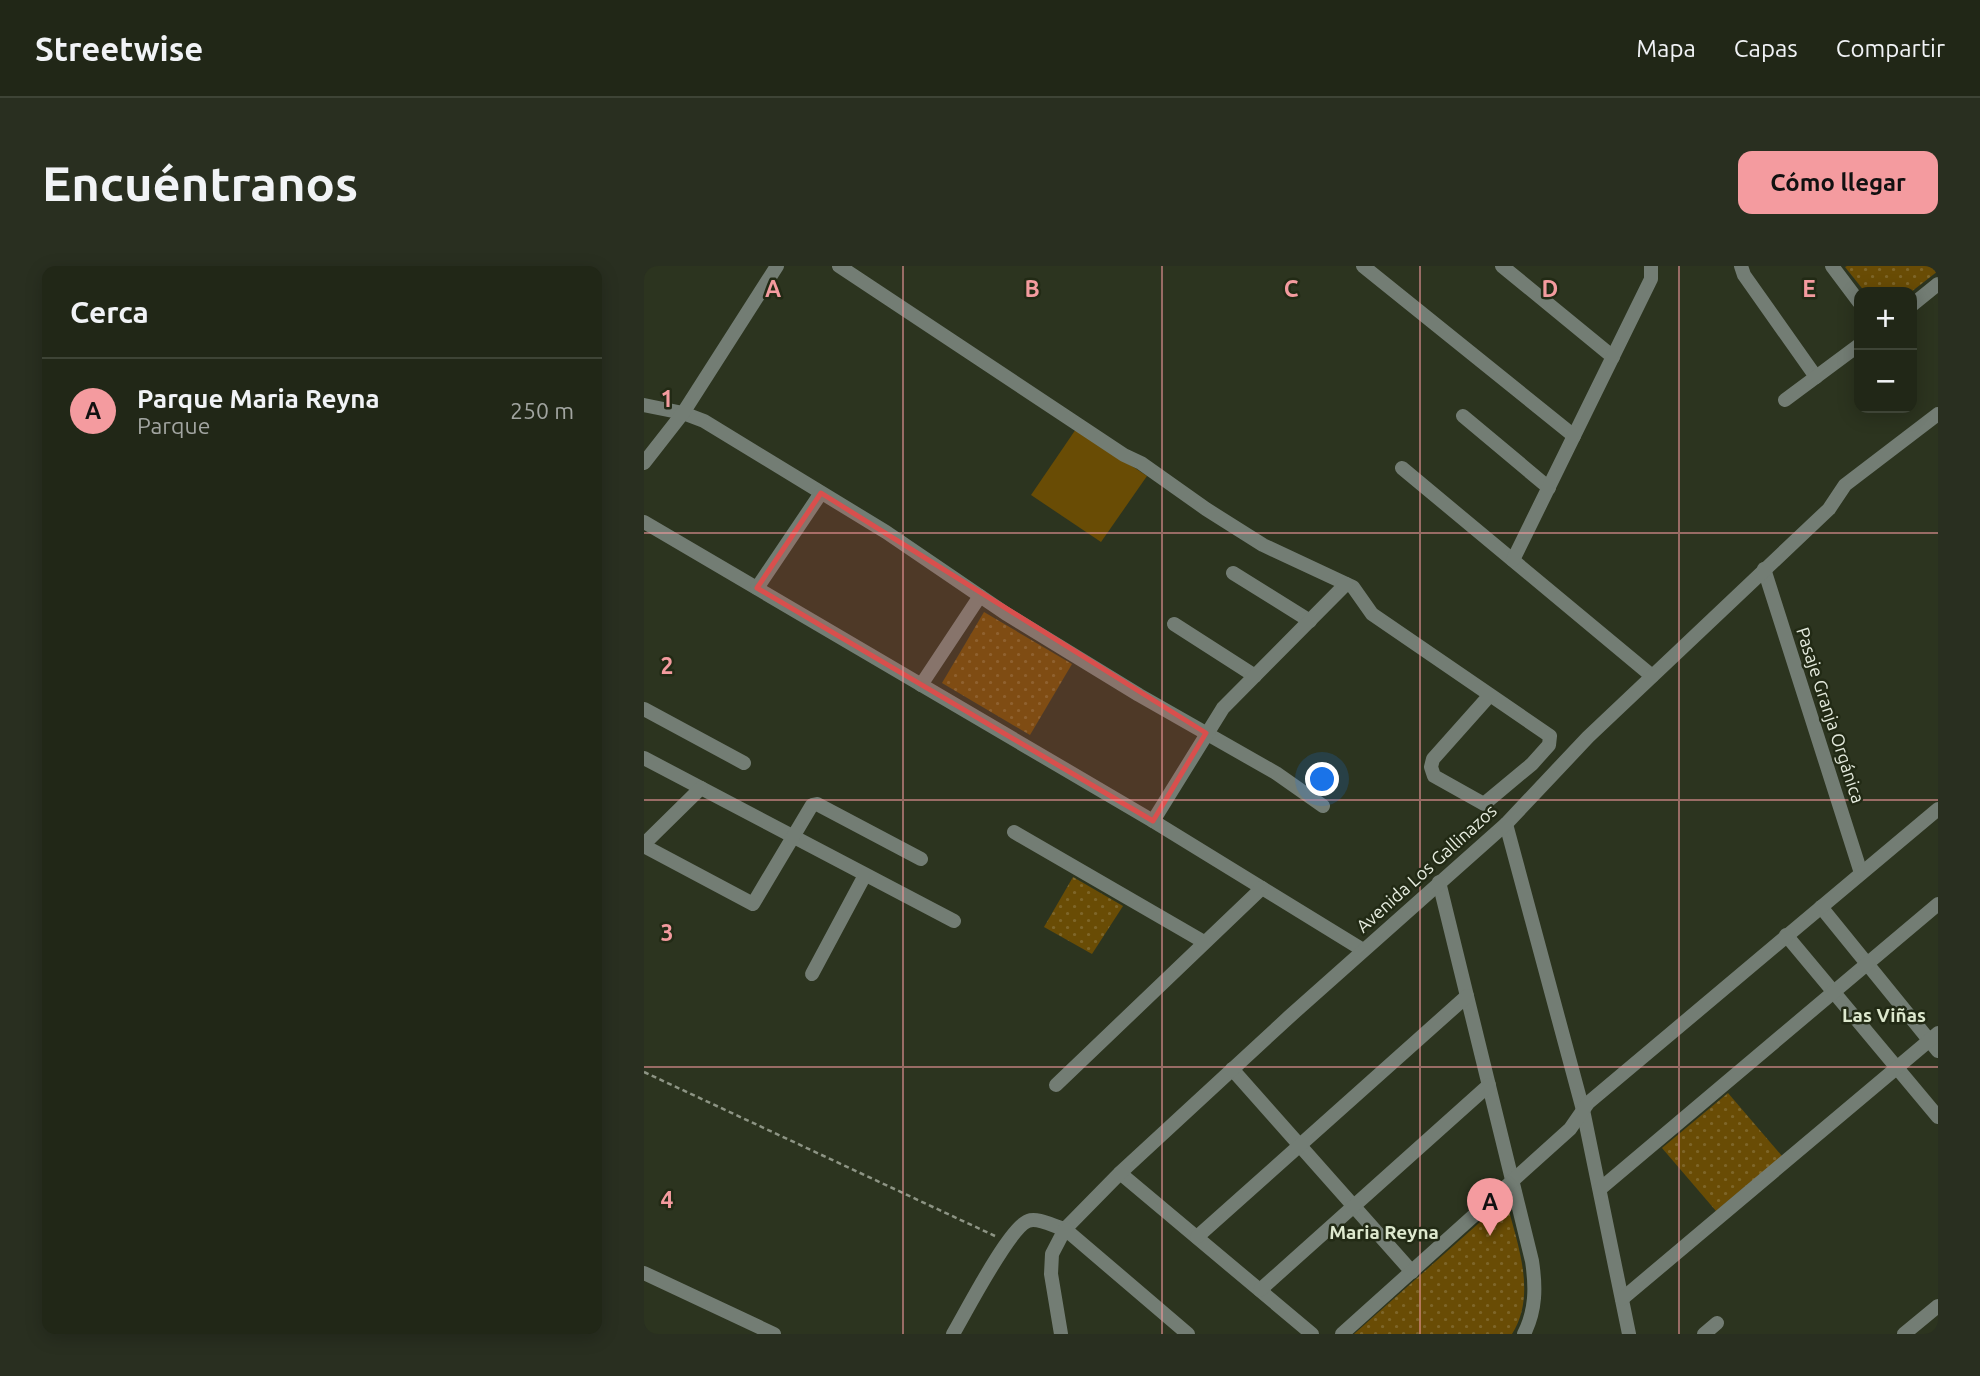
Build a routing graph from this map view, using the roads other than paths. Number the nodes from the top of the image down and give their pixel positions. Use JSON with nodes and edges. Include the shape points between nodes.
{"nodes":[{"id":1,"x":777,"y":266,"type":"edge"},
{"id":2,"x":839,"y":266,"type":"edge"},
{"id":3,"x":1363,"y":266,"type":"edge"},
{"id":4,"x":1502,"y":266,"type":"edge"},
{"id":5,"x":1651,"y":266,"type":"edge"},
{"id":6,"x":1741,"y":266,"type":"edge"},
{"id":7,"x":1832,"y":266,"type":"edge"},
{"id":8,"x":1938,"y":284,"type":"edge"},
{"id":9,"x":1854,"y":295,"type":"edge"},
{"id":10,"x":1917,"y":301,"type":"edge"},
{"id":11,"x":1854,"y":349,"type":"edge"},
{"id":12,"x":1613,"y":357,"type":"junction"},
{"id":13,"x":1816,"y":377,"type":"junction"},
{"id":14,"x":1786,"y":400,"type":"dead end"},
{"id":15,"x":644,"y":405,"type":"edge"},
{"id":16,"x":683,"y":413,"type":"junction"},
{"id":17,"x":1938,"y":414,"type":"edge"},
{"id":18,"x":1463,"y":416,"type":"dead end"},
{"id":19,"x":1574,"y":436,"type":"junction"},
{"id":20,"x":644,"y":463,"type":"edge"},
{"id":21,"x":1402,"y":468,"type":"dead end"},
{"id":22,"x":1549,"y":488,"type":"junction"},
{"id":23,"x":821,"y":493,"type":"junction"},
{"id":24,"x":644,"y":522,"type":"edge"},
{"id":25,"x":1513,"y":560,"type":"junction"},
{"id":26,"x":1764,"y":569,"type":"junction"},
{"id":27,"x":1233,"y":573,"type":"dead end"},
{"id":28,"x":1346,"y":584,"type":"junction"},
{"id":29,"x":757,"y":588,"type":"junction"},
{"id":30,"x":980,"y":596,"type":"junction"},
{"id":31,"x":1310,"y":621,"type":"junction"},
{"id":32,"x":1174,"y":624,"type":"dead end"},
{"id":33,"x":1255,"y":676,"type":"junction"},
{"id":34,"x":1652,"y":676,"type":"junction"},
{"id":35,"x":921,"y":685,"type":"junction"},
{"id":36,"x":1490,"y":695,"type":"junction"},
{"id":37,"x":644,"y":709,"type":"edge"},
{"id":38,"x":1206,"y":733,"type":"junction"},
{"id":39,"x":644,"y":758,"type":"edge"},
{"id":40,"x":744,"y":763,"type":"dead end"},
{"id":41,"x":701,"y":788,"type":"junction"},
{"id":42,"x":1323,"y":806,"type":"dead end"},
{"id":43,"x":1938,"y":809,"type":"edge"},
{"id":44,"x":1153,"y":821,"type":"junction"},
{"id":45,"x":1506,"y":824,"type":"junction"},
{"id":46,"x":1014,"y":832,"type":"dead end"},
{"id":47,"x":792,"y":837,"type":"junction"},
{"id":48,"x":644,"y":845,"type":"edge"},
{"id":49,"x":921,"y":859,"type":"dead end"},
{"id":50,"x":1861,"y":873,"type":"junction"},
{"id":51,"x":864,"y":875,"type":"junction"},
{"id":52,"x":1439,"y":882,"type":"junction"},
{"id":53,"x":1262,"y":888,"type":"junction"},
{"id":54,"x":1938,"y":904,"type":"edge"},
{"id":55,"x":1821,"y":907,"type":"junction"},
{"id":56,"x":954,"y":922,"type":"dead end"},
{"id":57,"x":1786,"y":935,"type":"junction"},
{"id":58,"x":1204,"y":942,"type":"junction"},
{"id":59,"x":1361,"y":949,"type":"junction"},
{"id":60,"x":1867,"y":964,"type":"junction"},
{"id":61,"x":812,"y":974,"type":"dead end"},
{"id":62,"x":1834,"y":992,"type":"junction"},
{"id":63,"x":1467,"y":996,"type":"junction"},
{"id":64,"x":1935,"y":1041,"type":"edge"},
{"id":65,"x":1897,"y":1068,"type":"junction"},
{"id":66,"x":1232,"y":1069,"type":"junction"},
{"id":67,"x":1056,"y":1085,"type":"dead end"},
{"id":68,"x":1489,"y":1085,"type":"junction"},
{"id":69,"x":1583,"y":1110,"type":"junction"},
{"id":70,"x":1938,"y":1117,"type":"edge"},
{"id":71,"x":1300,"y":1146,"type":"junction"},
{"id":72,"x":1120,"y":1172,"type":"junction"},
{"id":73,"x":1513,"y":1181,"type":"junction"},
{"id":74,"x":1600,"y":1189,"type":"junction"},
{"id":75,"x":1353,"y":1206,"type":"junction"},
{"id":76,"x":1065,"y":1229,"type":"junction"},
{"id":77,"x":1197,"y":1237,"type":"junction"},
{"id":78,"x":1412,"y":1272,"type":"junction"},
{"id":79,"x":644,"y":1273,"type":"edge"},
{"id":80,"x":1260,"y":1290,"type":"junction"},
{"id":81,"x":1623,"y":1305,"type":"junction"},
{"id":82,"x":1938,"y":1306,"type":"edge"},
{"id":83,"x":1717,"y":1323,"type":"dead end"},
{"id":84,"x":774,"y":1334,"type":"edge"},
{"id":85,"x":953,"y":1334,"type":"edge"},
{"id":86,"x":1061,"y":1334,"type":"edge"},
{"id":87,"x":1188,"y":1334,"type":"edge"},
{"id":88,"x":1312,"y":1334,"type":"edge"},
{"id":89,"x":1342,"y":1334,"type":"edge"},
{"id":90,"x":1524,"y":1334,"type":"edge"},
{"id":91,"x":1618,"y":1334,"type":"edge"},
{"id":92,"x":1629,"y":1334,"type":"edge"},
{"id":93,"x":1704,"y":1334,"type":"edge"},
{"id":94,"x":1904,"y":1334,"type":"edge"}],
"edges":[{"from":1,"to":16,"type":"street"},
{"from":2,"to":28,"type":"street","via":[[1206,509],[1264,545]]},
{"from":3,"to":19,"type":"street"},
{"from":4,"to":12,"type":"street"},
{"from":5,"to":12,"type":"street","via":[[1651,279]]},
{"from":6,"to":13,"type":"street"},
{"from":7,"to":9,"type":"street"},
{"from":8,"to":10,"type":"street"},
{"from":11,"to":13,"type":"street"},
{"from":12,"to":19,"type":"street"},
{"from":13,"to":14,"type":"street"},
{"from":15,"to":16,"type":"street"},
{"from":16,"to":20,"type":"street"},
{"from":16,"to":23,"type":"street","via":[[704,421]]},
{"from":17,"to":26,"type":"street","name":"Avenida Los Gallinazos","via":[[1845,485],[1829,509]]},
{"from":18,"to":22,"type":"street"},
{"from":19,"to":22,"type":"street"},
{"from":21,"to":25,"type":"street"},
{"from":22,"to":25,"type":"street"},
{"from":23,"to":29,"type":"street"},
{"from":23,"to":30,"type":"street"},
{"from":24,"to":29,"type":"street"},
{"from":25,"to":34,"type":"street"},
{"from":26,"to":34,"type":"street","name":"Avenida Los Gallinazos"},
{"from":26,"to":50,"type":"street","name":"Pasaje Granja Orgánica"},
{"from":27,"to":31,"type":"street"},
{"from":28,"to":31,"type":"street"},
{"from":28,"to":36,"type":"street","via":[[1372,614]]},
{"from":29,"to":35,"type":"street"},
{"from":30,"to":35,"type":"street"},
{"from":30,"to":38,"type":"street"},
{"from":31,"to":33,"type":"street"},
{"from":32,"to":33,"type":"street"},
{"from":33,"to":38,"type":"street"},
{"from":34,"to":45,"type":"street","name":"Avenida Los Gallinazos"},
{"from":35,"to":44,"type":"street"},
{"from":36,"to":36,"type":"street","via":[[1433,759],[1431,767],[1434,776],[1484,804],[1532,764],[1551,740]]},
{"from":37,"to":40,"type":"street"},
{"from":38,"to":42,"type":"street"},
{"from":38,"to":44,"type":"street"},
{"from":39,"to":41,"type":"street"},
{"from":41,"to":47,"type":"street"},
{"from":41,"to":48,"type":"street"},
{"from":43,"to":50,"type":"street"},
{"from":44,"to":53,"type":"street"},
{"from":45,"to":52,"type":"street","name":"Avenida Los Gallinazos"},
{"from":45,"to":69,"type":"street"},
{"from":46,"to":58,"type":"street"},
{"from":47,"to":48,"type":"street","via":[[753,904]]},
{"from":47,"to":49,"type":"street","via":[[817,804]]},
{"from":47,"to":51,"type":"street"},
{"from":50,"to":55,"type":"street"},
{"from":51,"to":56,"type":"street"},
{"from":51,"to":61,"type":"street"},
{"from":52,"to":59,"type":"street","name":"Avenida Los Gallinazos"},
{"from":52,"to":63,"type":"street"},
{"from":53,"to":58,"type":"street"},
{"from":53,"to":59,"type":"street"},
{"from":54,"to":60,"type":"street"},
{"from":55,"to":57,"type":"street"},
{"from":55,"to":60,"type":"street"},
{"from":57,"to":62,"type":"street"},
{"from":57,"to":69,"type":"street"},
{"from":58,"to":67,"type":"street"},
{"from":59,"to":66,"type":"street","name":"Avenida Los Gallinazos"},
{"from":60,"to":62,"type":"street"},
{"from":60,"to":64,"type":"street"},
{"from":62,"to":65,"type":"street"},
{"from":62,"to":74,"type":"street"},
{"from":63,"to":68,"type":"street"},
{"from":63,"to":71,"type":"street"},
{"from":64,"to":65,"type":"street"},
{"from":65,"to":70,"type":"street"},
{"from":65,"to":81,"type":"street"},
{"from":66,"to":71,"type":"street"},
{"from":66,"to":72,"type":"street","name":"Avenida Los Gallinazos"},
{"from":68,"to":73,"type":"street"},
{"from":68,"to":75,"type":"street"},
{"from":69,"to":73,"type":"street","via":[[1570,1129]]},
{"from":69,"to":74,"type":"street"},
{"from":71,"to":75,"type":"street"},
{"from":71,"to":77,"type":"street"},
{"from":72,"to":76,"type":"street","name":"Avenida Los Gallinazos"},
{"from":72,"to":77,"type":"street"},
{"from":73,"to":78,"type":"street"},
{"from":73,"to":90,"type":"street","via":[[1535,1283]]},
{"from":74,"to":81,"type":"street"},
{"from":75,"to":78,"type":"street"},
{"from":75,"to":80,"type":"street"},
{"from":76,"to":85,"type":"street","via":[[1026,1222],[1007,1242]]},
{"from":76,"to":86,"type":"street","via":[[1052,1254],[1051,1274]]},
{"from":76,"to":87,"type":"street"},
{"from":77,"to":80,"type":"street"},
{"from":78,"to":89,"type":"street"},
{"from":79,"to":84,"type":"street"},
{"from":80,"to":88,"type":"street"},
{"from":81,"to":91,"type":"street"},
{"from":81,"to":92,"type":"street"},
{"from":82,"to":94,"type":"street"},
{"from":83,"to":93,"type":"street"}]}
